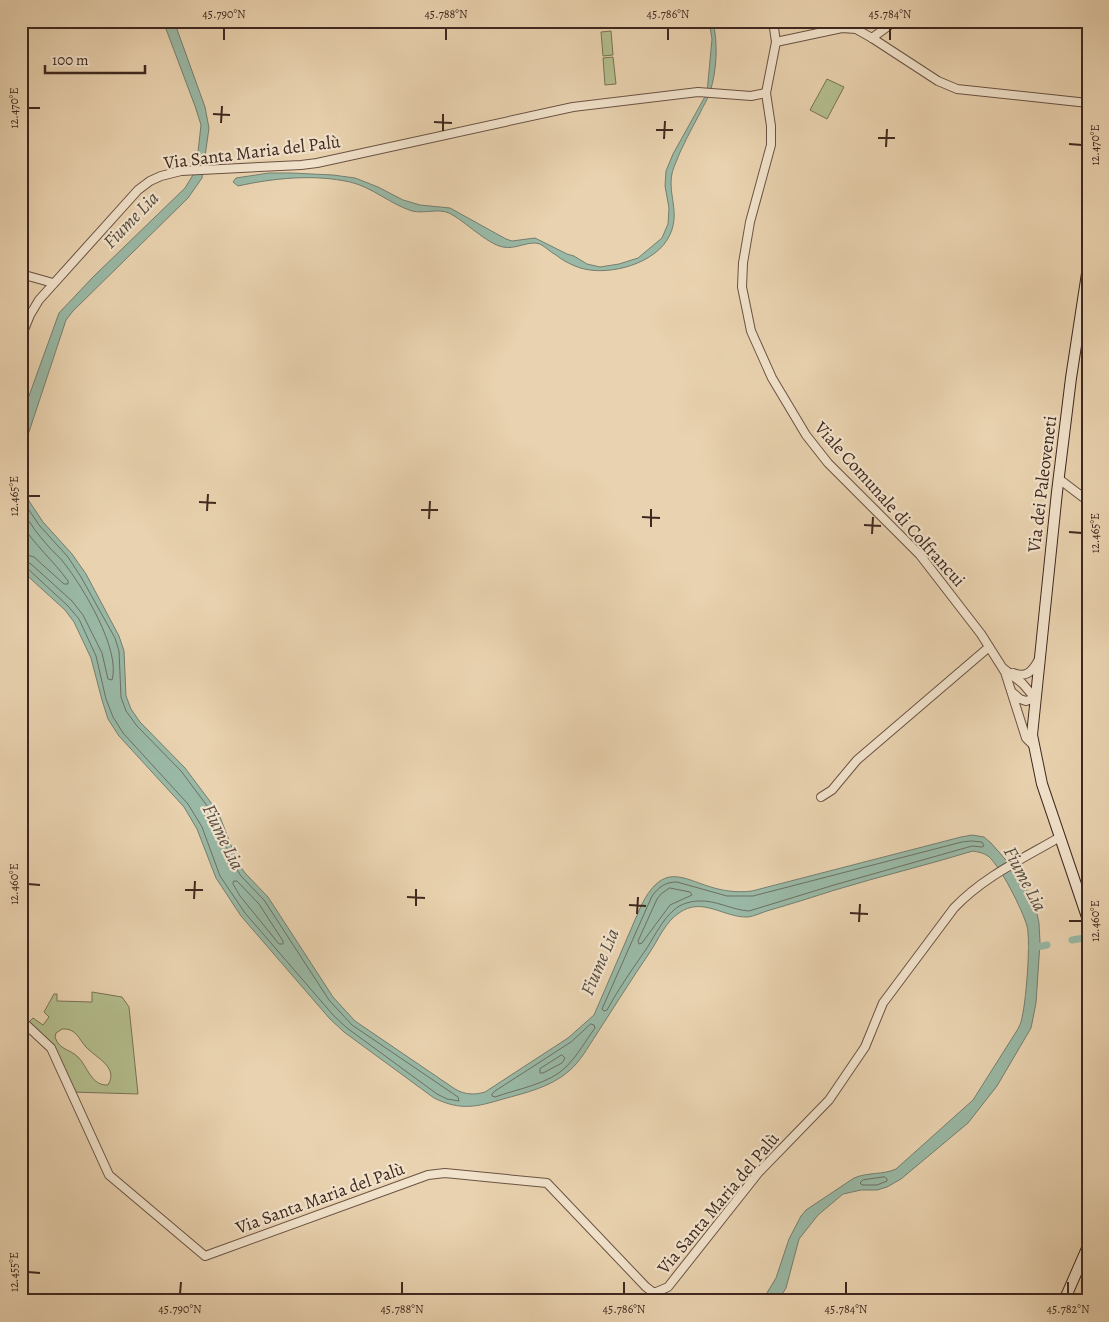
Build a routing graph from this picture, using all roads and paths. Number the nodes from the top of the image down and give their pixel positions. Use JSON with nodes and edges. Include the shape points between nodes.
{"nodes":[{"id":1,"x":770,"y":21,"type":"edge"},
{"id":2,"x":830,"y":21,"type":"edge"},
{"id":3,"x":895,"y":21,"type":"edge"},
{"id":4,"x":830,"y":30,"type":"junction"},
{"id":5,"x":872,"y":38,"type":"junction"},
{"id":6,"x":776,"y":42,"type":"junction"},
{"id":7,"x":766,"y":93,"type":"junction"},
{"id":8,"x":1087,"y":102,"type":"edge"},
{"id":9,"x":1088,"y":267,"type":"edge"},
{"id":10,"x":21,"y":274,"type":"edge"},
{"id":11,"x":53,"y":283,"type":"junction"},
{"id":12,"x":21,"y":337,"type":"edge"},
{"id":13,"x":1059,"y":479,"type":"junction"},
{"id":14,"x":1088,"y":501,"type":"edge"},
{"id":15,"x":989,"y":647,"type":"junction"},
{"id":16,"x":1038,"y":661,"type":"junction"},
{"id":17,"x":1006,"y":670,"type":"junction"},
{"id":18,"x":1013,"y":693,"type":"junction"},
{"id":19,"x":1034,"y":702,"type":"junction"},
{"id":20,"x":1033,"y":745,"type":"junction"},
{"id":21,"x":821,"y":797,"type":"dead end"},
{"id":22,"x":1060,"y":838,"type":"junction"},
{"id":23,"x":1088,"y":920,"type":"edge"},
{"id":24,"x":21,"y":1020,"type":"edge"},
{"id":25,"x":1088,"y":1246,"type":"edge"},
{"id":26,"x":1064,"y":1301,"type":"edge"}],
"edges":[{"from":1,"to":6,"type":"street"},
{"from":2,"to":4,"type":"street"},
{"from":3,"to":5,"type":"street"},
{"from":4,"to":5,"type":"street","via":[[849,28]]},
{"from":4,"to":6,"type":"street"},
{"from":5,"to":8,"type":"street","via":[[938,81],[957,89]]},
{"from":6,"to":7,"type":"street","name":"Viale Comunale di Colfrancui"},
{"from":7,"to":11,"type":"street","name":"Via Santa Maria del Palù","via":[[751,96],[698,92],[573,107],[317,163],[191,170],[161,176],[138,190]]},
{"from":7,"to":15,"type":"street","name":"Viale Comunale di Colfrancui","via":[[771,145],[748,229],[743,263],[742,287],[751,331],[772,378],[806,435],[828,463],[920,555]]},
{"from":9,"to":13,"type":"main road","name":"Via dei Paleoveneti"},
{"from":10,"to":11,"type":"street"},
{"from":11,"to":12,"type":"street","name":"Via Santa Maria del Palù","via":[[30,315]]},
{"from":13,"to":14,"type":"street"},
{"from":13,"to":16,"type":"main road","name":"Via dei Paleoveneti"},
{"from":15,"to":17,"type":"street","name":"Viale Comunale di Colfrancui"},
{"from":15,"to":21,"type":"street","via":[[857,760],[832,790]]},
{"from":16,"to":17,"type":"street","via":[[1033,671],[1025,675]]},
{"from":16,"to":19,"type":"main road","name":"Via dei Paleoveneti"},
{"from":17,"to":18,"type":"street","name":"Viale Comunale di Colfrancui"},
{"from":17,"to":19,"type":"street","name":"Viale Comunale di Colfrancui","via":[[1022,683]]},
{"from":18,"to":19,"type":"street","via":[[1020,699]]},
{"from":18,"to":20,"type":"street","name":"Viale Comunale di Colfrancui","via":[[1026,738]]},
{"from":19,"to":20,"type":"main road","name":"Via dei Paleoveneti"},
{"from":20,"to":22,"type":"main road","name":"Via dei Paleoveneti"},
{"from":22,"to":23,"type":"main road","name":"Via dei Paleoveneti"},
{"from":22,"to":24,"type":"street","name":"Via Santa Maria del Palù","via":[[1013,863],[964,897],[954,908],[883,1003],[865,1048],[829,1100],[759,1172],[668,1287],[654,1293],[547,1183],[445,1173],[428,1175],[205,1256],[110,1175],[51,1048]]},
{"from":25,"to":26,"type":"main road"}]}
